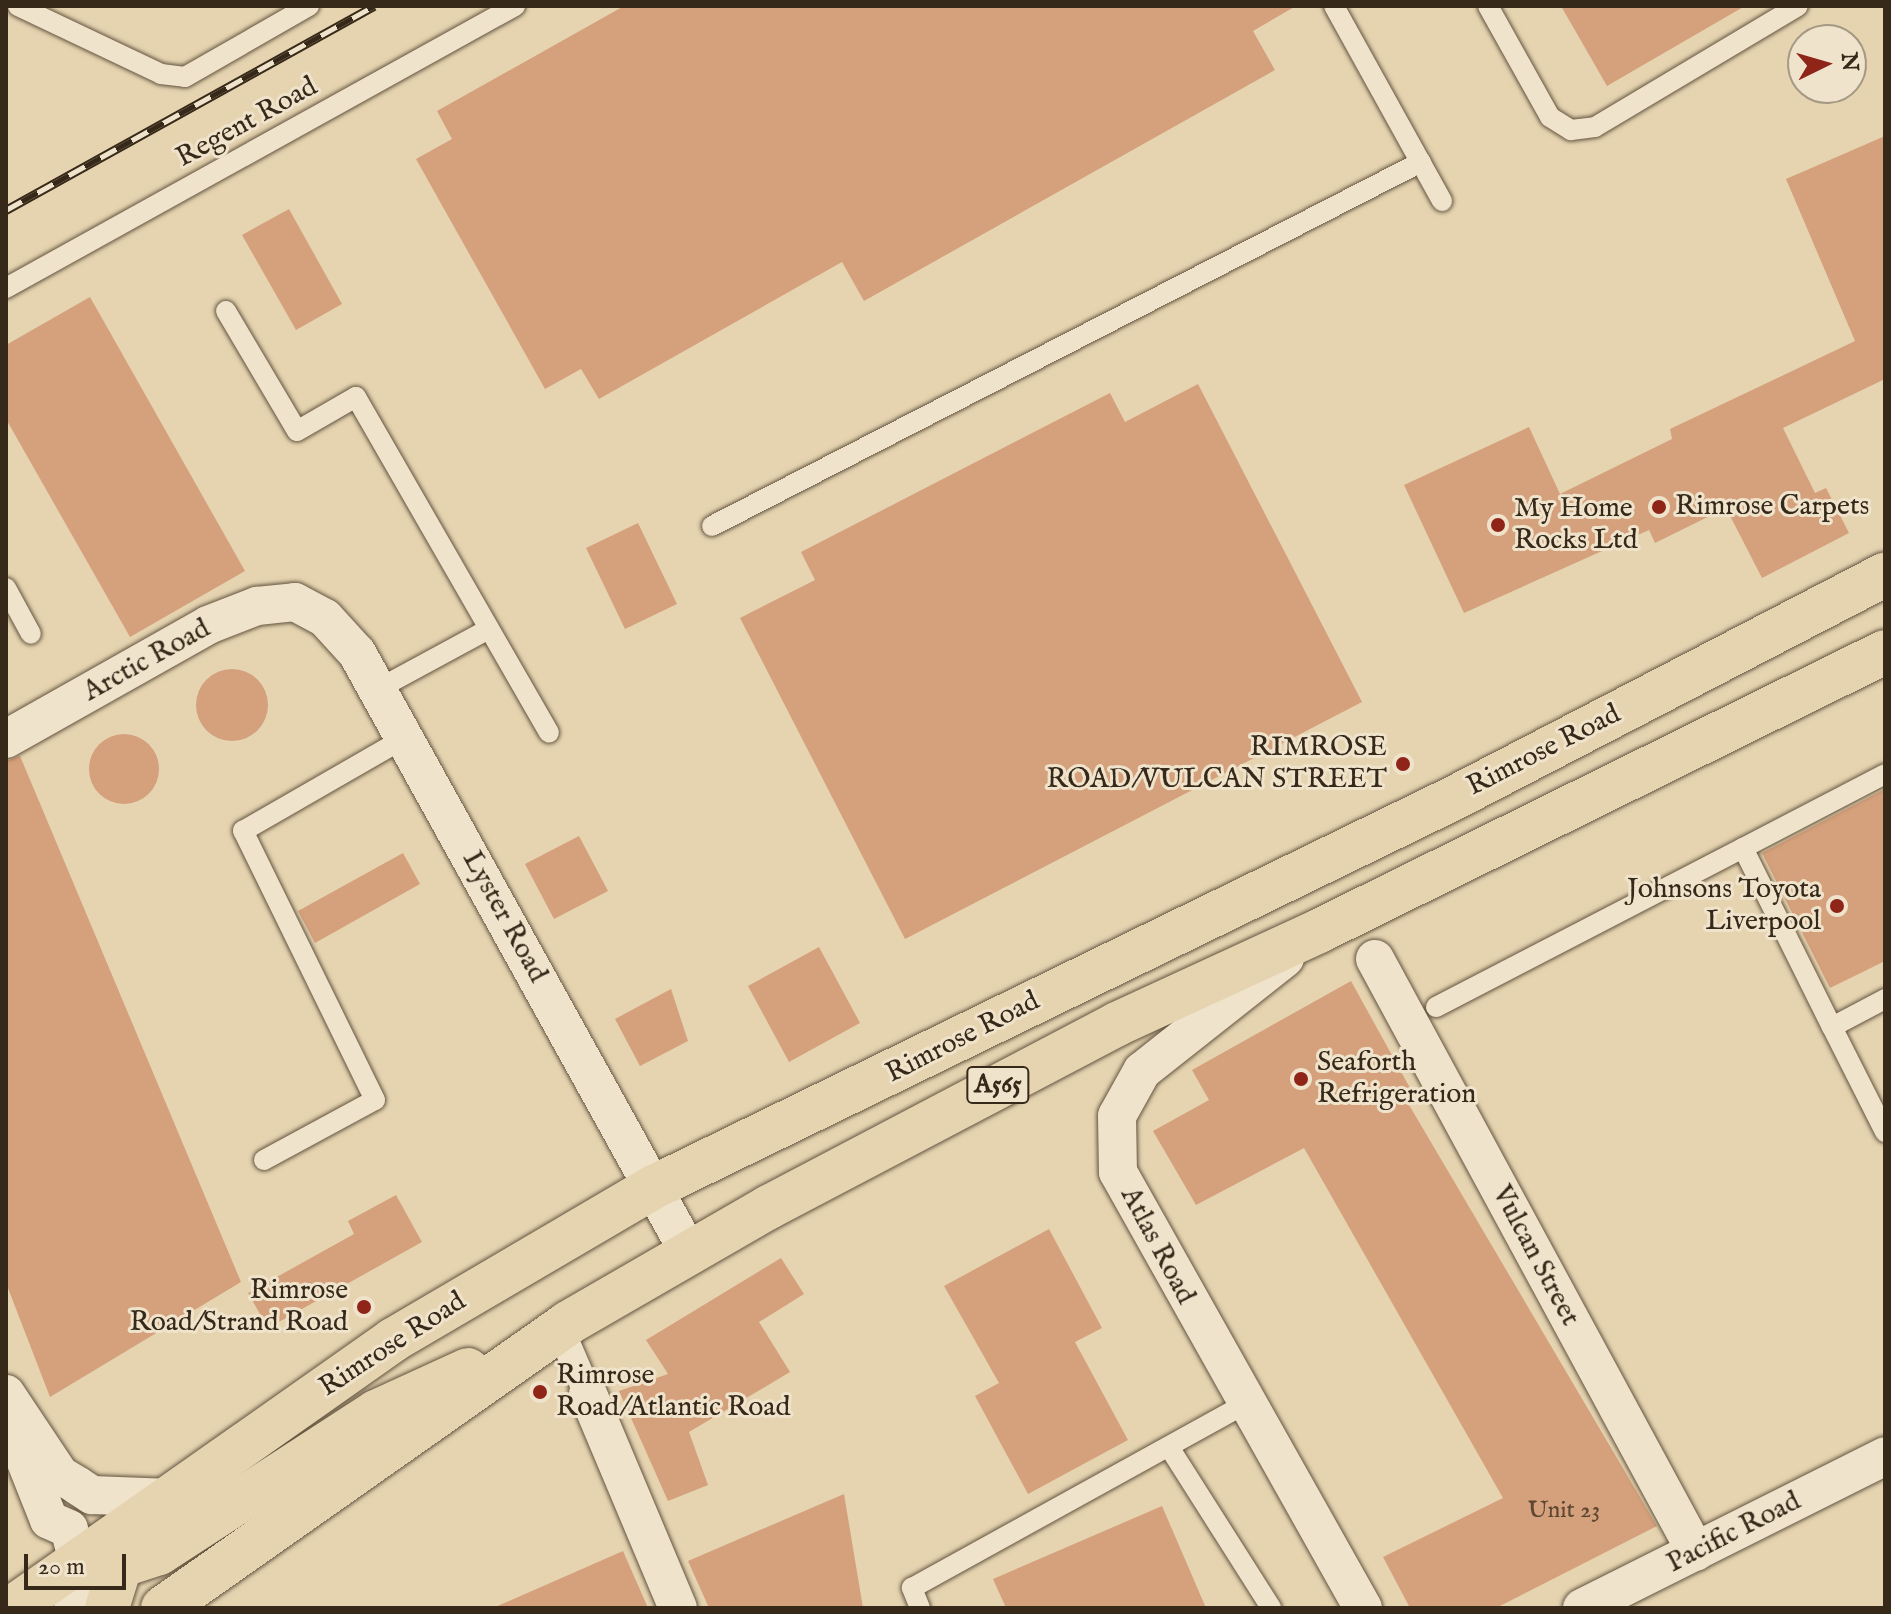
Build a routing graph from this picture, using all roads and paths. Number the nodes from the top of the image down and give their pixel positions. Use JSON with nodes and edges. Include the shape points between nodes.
{"nodes":[{"id":1,"x":18,"y":6,"type":"edge"},
{"id":2,"x":309,"y":6,"type":"edge"},
{"id":3,"x":515,"y":6,"type":"edge"},
{"id":4,"x":1334,"y":6,"type":"edge"},
{"id":5,"x":1488,"y":6,"type":"edge"},
{"id":6,"x":1798,"y":6,"type":"edge"},
{"id":7,"x":1421,"y":162,"type":"junction"},
{"id":8,"x":1442,"y":201,"type":"dead end"},
{"id":9,"x":6,"y":288,"type":"edge"},
{"id":10,"x":226,"y":311,"type":"dead end"},
{"id":11,"x":712,"y":526,"type":"dead end"},
{"id":12,"x":1885,"y":575,"type":"edge"},
{"id":13,"x":6,"y":588,"type":"edge"},
{"id":14,"x":295,"y":602,"type":"joint"},
{"id":15,"x":489,"y":629,"type":"junction"},
{"id":16,"x":31,"y":634,"type":"dead end"},
{"id":17,"x":1885,"y":652,"type":"edge"},
{"id":18,"x":378,"y":689,"type":"junction"},
{"id":19,"x":549,"y":733,"type":"dead end"},
{"id":20,"x":405,"y":738,"type":"junction"},
{"id":21,"x":6,"y":739,"type":"edge"},
{"id":22,"x":1885,"y":774,"type":"edge"},
{"id":23,"x":1743,"y":848,"type":"junction"},
{"id":24,"x":1319,"y":931,"type":"junction"},
{"id":25,"x":1375,"y":959,"type":"dead end"},
{"id":26,"x":1885,"y":999,"type":"edge"},
{"id":27,"x":1436,"y":1007,"type":"dead end"},
{"id":28,"x":1832,"y":1027,"type":"junction"},
{"id":29,"x":1885,"y":1132,"type":"edge"},
{"id":30,"x":264,"y":1160,"type":"dead end"},
{"id":31,"x":654,"y":1187,"type":"junction"},
{"id":32,"x":689,"y":1253,"type":"junction"},
{"id":33,"x":564,"y":1326,"type":"junction"},
{"id":34,"x":6,"y":1394,"type":"edge"},
{"id":35,"x":588,"y":1394,"type":"joint"},
{"id":36,"x":1246,"y":1404,"type":"junction"},
{"id":37,"x":6,"y":1411,"type":"edge"},
{"id":38,"x":1169,"y":1447,"type":"junction"},
{"id":39,"x":1885,"y":1456,"type":"edge"},
{"id":40,"x":60,"y":1475,"type":"junction"},
{"id":41,"x":171,"y":1498,"type":"junction"},
{"id":42,"x":1696,"y":1552,"type":"junction"},
{"id":43,"x":93,"y":1567,"type":"edge"},
{"id":44,"x":12,"y":1608,"type":"edge"},
{"id":45,"x":73,"y":1608,"type":"edge"},
{"id":46,"x":163,"y":1608,"type":"edge"},
{"id":47,"x":678,"y":1608,"type":"edge"},
{"id":48,"x":920,"y":1608,"type":"edge"},
{"id":49,"x":1271,"y":1608,"type":"edge"},
{"id":50,"x":1363,"y":1608,"type":"edge"},
{"id":51,"x":1582,"y":1608,"type":"edge"}],
"edges":[{"from":1,"to":2,"type":"lane","via":[[161,74],[185,77]]},
{"from":3,"to":9,"type":"lane","name":"Regent Road"},
{"from":4,"to":7,"type":"lane"},
{"from":5,"to":6,"type":"lane","via":[[1550,117],[1571,130],[1595,127]]},
{"from":7,"to":8,"type":"lane"},
{"from":7,"to":11,"type":"lane"},
{"from":10,"to":15,"type":"lane","via":[[297,431],[356,397]]},
{"from":12,"to":31,"type":"main road","name":"Rimrose Road","number":"A565","via":[[1456,797]]},
{"from":13,"to":16,"type":"lane"},
{"from":14,"to":18,"type":"street","name":"Lyster Road","via":[[325,618],[357,653]]},
{"from":14,"to":21,"type":"street","name":"Arctic Road","via":[[257,606],[208,625]]},
{"from":15,"to":18,"type":"lane"},
{"from":15,"to":19,"type":"lane"},
{"from":17,"to":24,"type":"main road","name":"Rimrose Road","number":"A565"},
{"from":18,"to":20,"type":"street","name":"Lyster Road"},
{"from":20,"to":30,"type":"lane","via":[[243,831],[375,1100]]},
{"from":20,"to":31,"type":"street","name":"Lyster Road"},
{"from":22,"to":23,"type":"lane"},
{"from":23,"to":27,"type":"lane"},
{"from":23,"to":28,"type":"lane"},
{"from":24,"to":32,"type":"main road","name":"Rimrose Road","number":"A565","via":[[1103,1031]]},
{"from":24,"to":36,"type":"street","name":"Atlas Road","via":[[1142,1071],[1117,1116],[1118,1172]]},
{"from":25,"to":42,"type":"street","name":"Vulcan Street"},
{"from":26,"to":28,"type":"lane"},
{"from":28,"to":29,"type":"lane"},
{"from":31,"to":32,"type":"street","name":"Lyster Road"},
{"from":31,"to":41,"type":"main road","name":"Rimrose Road","number":"A565","via":[[393,1340]]},
{"from":32,"to":33,"type":"main road","name":"Rimrose Road","number":"A565"},
{"from":33,"to":35,"type":"street"},
{"from":33,"to":43,"type":"main road","via":[[376,1412],[159,1553]]},
{"from":33,"to":46,"type":"main road","name":"Rimrose Road","number":"A565"},
{"from":34,"to":40,"type":"street"},
{"from":35,"to":47,"type":"street"},
{"from":36,"to":38,"type":"lane"},
{"from":36,"to":50,"type":"street","name":"Atlas Road"},
{"from":37,"to":43,"type":"street","via":[[49,1520]]},
{"from":38,"to":48,"type":"lane","via":[[912,1588]]},
{"from":38,"to":49,"type":"lane"},
{"from":39,"to":42,"type":"street","name":"Pacific Road"},
{"from":40,"to":41,"type":"street","via":[[92,1495]]},
{"from":40,"to":43,"type":"street"},
{"from":41,"to":43,"type":"main road","name":"Rimrose Road","number":"A565","via":[[134,1525]]},
{"from":42,"to":51,"type":"street","name":"Pacific Road"},
{"from":43,"to":44,"type":"main road"},
{"from":43,"to":45,"type":"street"}]}
